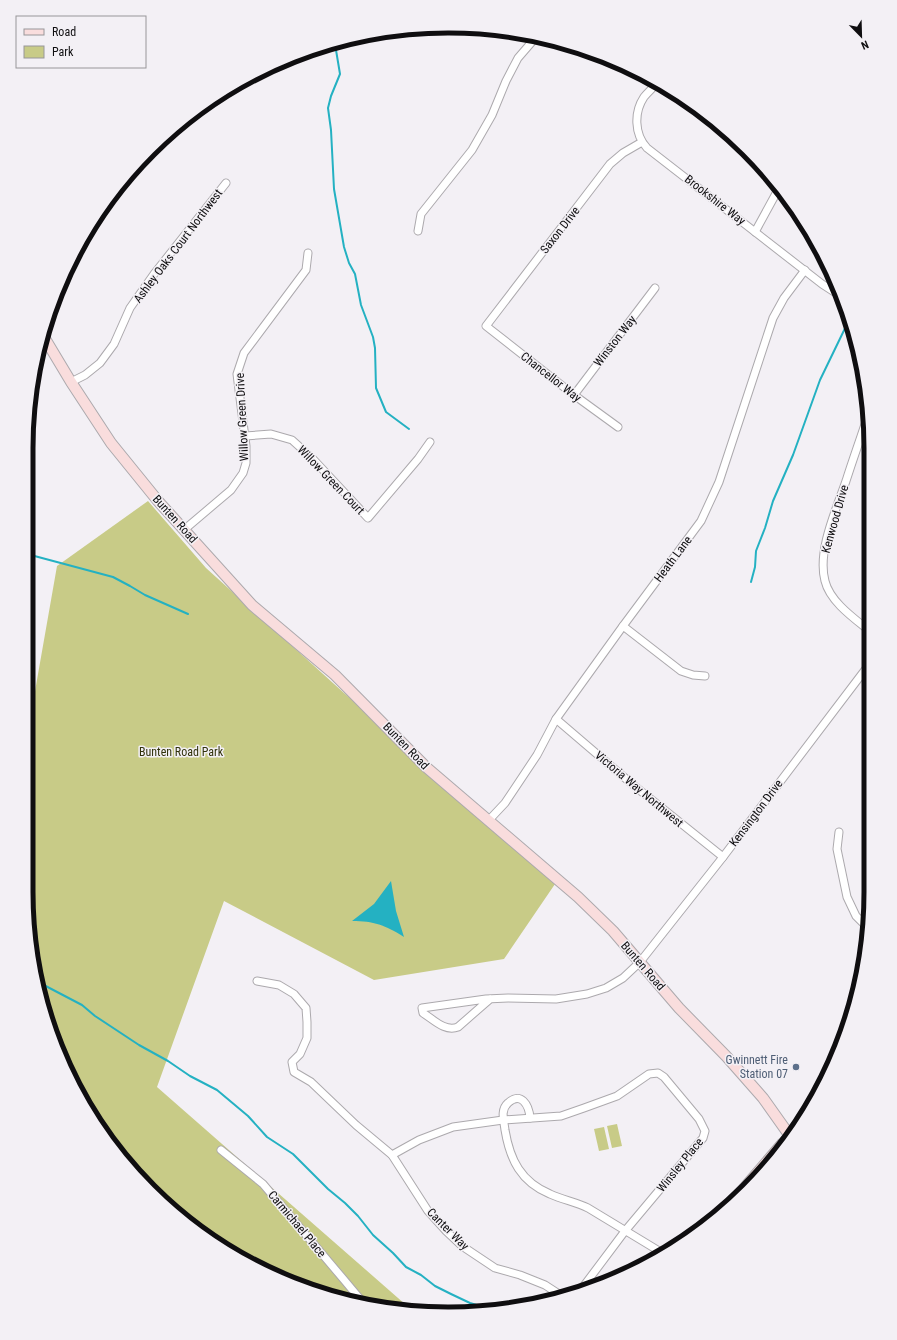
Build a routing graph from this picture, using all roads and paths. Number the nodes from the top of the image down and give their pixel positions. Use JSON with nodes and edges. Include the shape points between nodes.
{"nodes":[{"id":1,"x":532,"y":42,"type":"edge"},
{"id":2,"x":653,"y":87,"type":"edge"},
{"id":3,"x":642,"y":142,"type":"junction"},
{"id":4,"x":226,"y":183,"type":"dead end"},
{"id":5,"x":776,"y":194,"type":"edge"},
{"id":6,"x":418,"y":231,"type":"dead end"},
{"id":7,"x":755,"y":232,"type":"junction"},
{"id":8,"x":308,"y":253,"type":"dead end"},
{"id":9,"x":805,"y":270,"type":"junction"},
{"id":10,"x":655,"y":288,"type":"dead end"},
{"id":11,"x":832,"y":289,"type":"edge"},
{"id":12,"x":486,"y":326,"type":"joint"},
{"id":13,"x":47,"y":342,"type":"edge"},
{"id":14,"x":71,"y":382,"type":"junction"},
{"id":15,"x":574,"y":394,"type":"junction"},
{"id":16,"x":618,"y":427,"type":"dead end"},
{"id":17,"x":863,"y":429,"type":"edge"},
{"id":18,"x":245,"y":436,"type":"junction"},
{"id":19,"x":430,"y":442,"type":"dead end"},
{"id":20,"x":185,"y":529,"type":"junction"},
{"id":21,"x":623,"y":626,"type":"junction"},
{"id":22,"x":864,"y":626,"type":"edge"},
{"id":23,"x":864,"y":671,"type":"edge"},
{"id":24,"x":704,"y":676,"type":"dead end"},
{"id":25,"x":556,"y":719,"type":"junction"},
{"id":26,"x":489,"y":820,"type":"junction"},
{"id":27,"x":839,"y":832,"type":"dead end"},
{"id":28,"x":723,"y":857,"type":"junction"},
{"id":29,"x":863,"y":922,"type":"edge"},
{"id":30,"x":640,"y":962,"type":"junction"},
{"id":31,"x":257,"y":981,"type":"dead end"},
{"id":32,"x":490,"y":999,"type":"junction"},
{"id":33,"x":530,"y":1118,"type":"junction"},
{"id":34,"x":503,"y":1120,"type":"junction"},
{"id":35,"x":788,"y":1131,"type":"edge"},
{"id":36,"x":221,"y":1150,"type":"dead end"},
{"id":37,"x":392,"y":1156,"type":"junction"},
{"id":38,"x":625,"y":1231,"type":"junction"},
{"id":39,"x":657,"y":1250,"type":"edge"},
{"id":40,"x":586,"y":1284,"type":"edge"},
{"id":41,"x":557,"y":1293,"type":"edge"},
{"id":42,"x":358,"y":1297,"type":"edge"}],
"edges":[{"from":1,"to":6,"type":"street","via":[[518,58],[492,116],[472,150],[421,214]]},
{"from":2,"to":3,"type":"street","via":[[643,98],[637,114],[637,127]]},
{"from":3,"to":7,"type":"street","name":"Brookshire Way"},
{"from":3,"to":12,"type":"street","name":"Saxon Drive","via":[[622,153],[610,164]]},
{"from":4,"to":14,"type":"street","name":"Ashley Oaks Court Northwest","via":[[130,308],[114,344],[100,363]]},
{"from":5,"to":7,"type":"street"},
{"from":7,"to":9,"type":"street","name":"Brookshire Way"},
{"from":8,"to":18,"type":"street","name":"Willow Green Drive","via":[[306,270],[244,353],[237,374]]},
{"from":9,"to":11,"type":"street","name":"Brookshire Way"},
{"from":9,"to":21,"type":"street","name":"Heath Lane","via":[[773,318],[719,482],[701,521]]},
{"from":10,"to":15,"type":"street","name":"Winston Way"},
{"from":12,"to":15,"type":"street","name":"Chancellor Way"},
{"from":13,"to":14,"type":"street","name":"Bunten Road"},
{"from":14,"to":20,"type":"street","name":"Bunten Road","via":[[110,443]]},
{"from":15,"to":16,"type":"street","name":"Chancellor Way"},
{"from":17,"to":22,"type":"street","name":"Kenwood Drive","via":[[834,515],[822,562],[825,582],[838,604]]},
{"from":18,"to":19,"type":"street","name":"Willow Green Court","via":[[271,434],[292,440],[368,518]]},
{"from":18,"to":20,"type":"street","name":"Willow Green Drive","via":[[246,463],[243,473],[231,490]]},
{"from":20,"to":26,"type":"street","name":"Bunten Road","via":[[252,605],[335,675],[426,767]]},
{"from":21,"to":24,"type":"street","via":[[681,671]]},
{"from":21,"to":25,"type":"street","name":"Heath Lane"},
{"from":23,"to":28,"type":"street","name":"Kensington Drive"},
{"from":25,"to":26,"type":"street","name":"Heath Lane","via":[[529,767],[505,803]]},
{"from":25,"to":28,"type":"street","name":"Victoria Way Northwest"},
{"from":26,"to":30,"type":"street","name":"Bunten Road","via":[[578,897]]},
{"from":27,"to":29,"type":"street","via":[[837,849],[847,897],[856,916]]},
{"from":28,"to":30,"type":"street","name":"Kensington Drive"},
{"from":30,"to":32,"type":"street","name":"Kensington Drive","via":[[623,978],[606,988],[587,994],[556,999]]},
{"from":30,"to":35,"type":"street","name":"Bunten Road","via":[[763,1098]]},
{"from":31,"to":37,"type":"street","name":"Canter Way","via":[[279,985],[294,994],[306,1008],[308,1038],[300,1054],[292,1062],[294,1072],[311,1082]]},
{"from":32,"to":32,"type":"street","name":"Kensington Drive","via":[[458,1027],[452,1029],[447,1029],[423,1013],[422,1008]]},
{"from":33,"to":34,"type":"street","name":"Winsley Place"},
{"from":33,"to":34,"type":"street","via":[[526,1102],[513,1099],[506,1104]]},
{"from":33,"to":38,"type":"street","name":"Winsley Place","via":[[561,1116],[617,1096],[649,1074],[658,1073],[664,1077],[706,1130],[703,1138]]},
{"from":34,"to":37,"type":"street","name":"Winsley Place","via":[[453,1127],[420,1140]]},
{"from":34,"to":38,"type":"street","via":[[508,1145],[517,1168],[523,1175],[550,1194],[588,1208]]},
{"from":36,"to":42,"type":"street","name":"Carmichael Place","via":[[263,1184]]},
{"from":37,"to":41,"type":"street","name":"Canter Way","via":[[428,1211],[462,1246],[495,1268],[520,1275]]},
{"from":38,"to":39,"type":"street"},
{"from":38,"to":40,"type":"street","name":"Winsley Place"}]}
